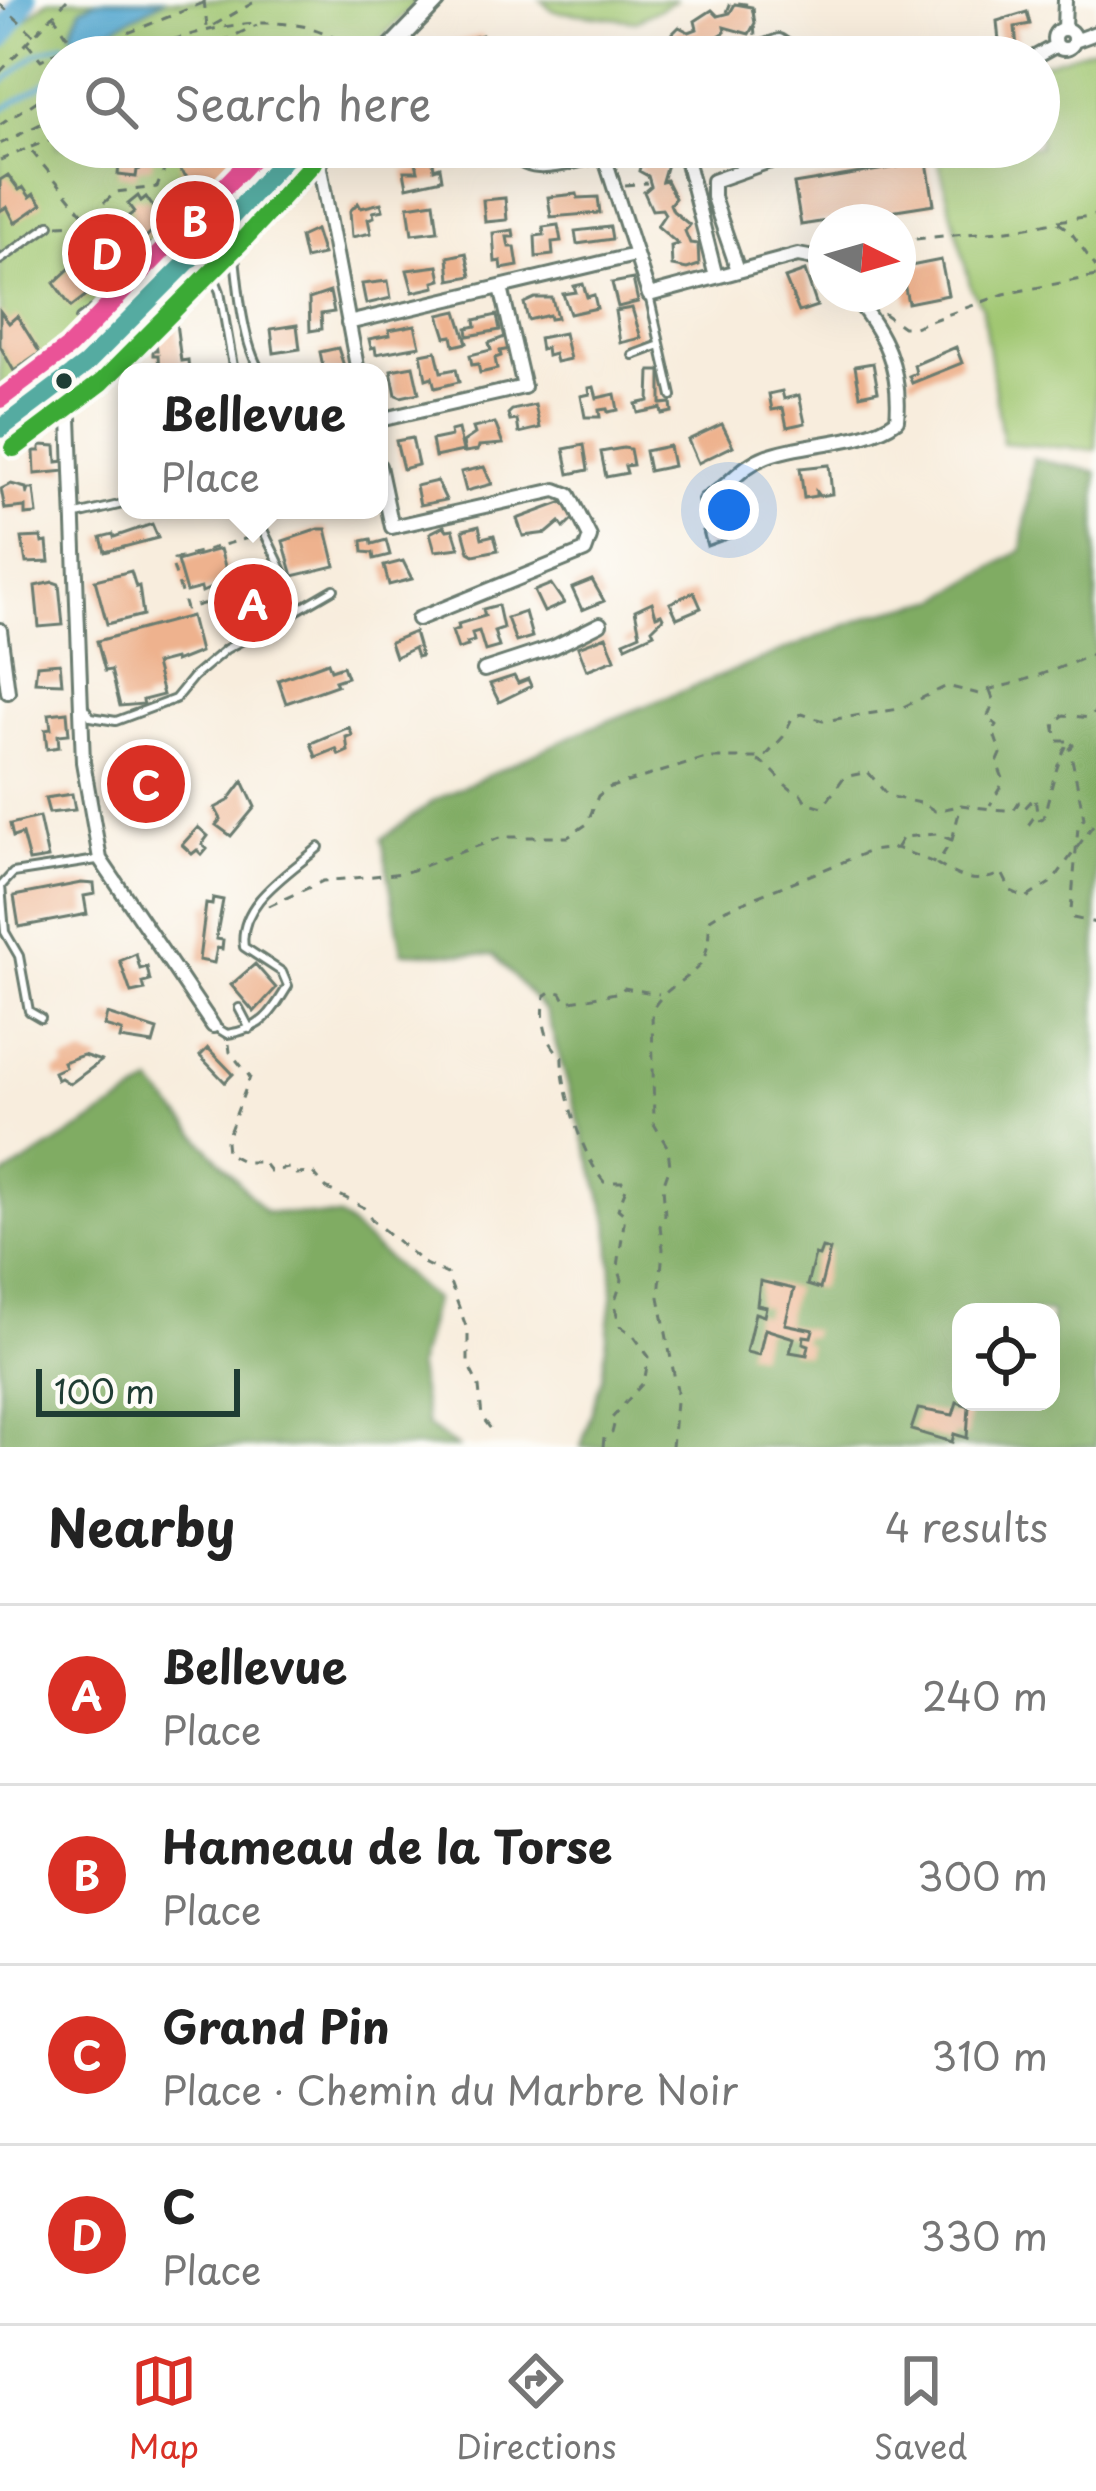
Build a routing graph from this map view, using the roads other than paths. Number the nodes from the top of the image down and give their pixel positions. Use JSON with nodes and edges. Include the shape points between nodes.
{"nodes":[{"id":1,"x":437,"y":0,"type":"edge"},
{"id":2,"x":1066,"y":0,"type":"edge"},
{"id":3,"x":1064,"y":29,"type":"junction"},
{"id":4,"x":1096,"y":33,"type":"edge"},
{"id":5,"x":406,"y":36,"type":"edge"},
{"id":6,"x":1055,"y":36,"type":"edge"},
{"id":7,"x":1074,"y":41,"type":"junction"},
{"id":8,"x":1060,"y":48,"type":"edge"},
{"id":9,"x":276,"y":168,"type":"edge"},
{"id":10,"x":320,"y":168,"type":"edge"},
{"id":11,"x":608,"y":168,"type":"edge"},
{"id":12,"x":688,"y":168,"type":"edge"},
{"id":13,"x":748,"y":168,"type":"edge"},
{"id":14,"x":227,"y":222,"type":"junction"},
{"id":15,"x":50,"y":225,"type":"road end"},
{"id":16,"x":148,"y":248,"type":"dead end"},
{"id":17,"x":202,"y":248,"type":"junction"},
{"id":18,"x":635,"y":255,"type":"junction"},
{"id":19,"x":808,"y":257,"type":"edge"},
{"id":20,"x":0,"y":260,"type":"edge"},
{"id":21,"x":738,"y":270,"type":"junction"},
{"id":22,"x":716,"y":277,"type":"junction"},
{"id":23,"x":501,"y":287,"type":"junction"},
{"id":24,"x":116,"y":294,"type":"junction"},
{"id":25,"x":649,"y":295,"type":"junction"},
{"id":26,"x":866,"y":312,"type":"edge"},
{"id":27,"x":138,"y":313,"type":"junction"},
{"id":28,"x":80,"y":319,"type":"dead end"},
{"id":29,"x":348,"y":323,"type":"junction"},
{"id":30,"x":660,"y":346,"type":"junction"},
{"id":31,"x":633,"y":355,"type":"dead end"},
{"id":32,"x":232,"y":363,"type":"edge"},
{"id":33,"x":255,"y":363,"type":"edge"},
{"id":34,"x":356,"y":363,"type":"edge"},
{"id":35,"x":58,"y":386,"type":"junction"},
{"id":36,"x":10,"y":387,"type":"dead end"},
{"id":37,"x":0,"y":393,"type":"edge"},
{"id":38,"x":671,"y":396,"type":"dead end"},
{"id":39,"x":32,"y":401,"type":"junction"},
{"id":40,"x":388,"y":418,"type":"edge"},
{"id":41,"x":0,"y":419,"type":"edge"},
{"id":42,"x":0,"y":429,"type":"edge"},
{"id":43,"x":704,"y":500,"type":"dead end"},
{"id":44,"x":118,"y":505,"type":"edge"},
{"id":45,"x":388,"y":508,"type":"edge"},
{"id":46,"x":74,"y":516,"type":"junction"},
{"id":47,"x":258,"y":519,"type":"edge"},
{"id":48,"x":334,"y":589,"type":"dead end"},
{"id":49,"x":295,"y":612,"type":"junction"},
{"id":50,"x":418,"y":620,"type":"dead end"},
{"id":51,"x":600,"y":624,"type":"dead end"},
{"id":52,"x":0,"y":630,"type":"edge"},
{"id":53,"x":484,"y":670,"type":"dead end"},
{"id":54,"x":8,"y":692,"type":"dead end"},
{"id":55,"x":80,"y":702,"type":"junction"},
{"id":56,"x":319,"y":847,"type":"dead end"},
{"id":57,"x":100,"y":859,"type":"junction"},
{"id":58,"x":238,"y":1008,"type":"dead end"},
{"id":59,"x":41,"y":1018,"type":"dead end"},
{"id":60,"x":213,"y":1026,"type":"joint"},
{"id":61,"x":250,"y":1030,"type":"junction"}],
"edges":[{"from":1,"to":5,"type":"street"},
{"from":2,"to":3,"type":"street"},
{"from":3,"to":6,"type":"street"},
{"from":3,"to":7,"type":"street"},
{"from":4,"to":7,"type":"street"},
{"from":7,"to":8,"type":"street"},
{"from":9,"to":14,"type":"street"},
{"from":10,"to":29,"type":"street"},
{"from":11,"to":18,"type":"street"},
{"from":12,"to":22,"type":"street"},
{"from":13,"to":21,"type":"street","via":[[712,181]]},
{"from":14,"to":17,"type":"street"},
{"from":14,"to":33,"type":"lane"},
{"from":15,"to":20,"type":"lane"},
{"from":16,"to":24,"type":"lane","via":[[141,272]]},
{"from":17,"to":27,"type":"street"},
{"from":17,"to":32,"type":"lane","via":[[220,292]]},
{"from":18,"to":23,"type":"street"},
{"from":18,"to":25,"type":"street"},
{"from":19,"to":21,"type":"street"},
{"from":21,"to":22,"type":"street"},
{"from":22,"to":25,"type":"street"},
{"from":23,"to":29,"type":"street"},
{"from":23,"to":40,"type":"street","via":[[524,387]]},
{"from":24,"to":27,"type":"lane"},
{"from":24,"to":28,"type":"lane"},
{"from":25,"to":30,"type":"lane"},
{"from":26,"to":43,"type":"street","via":[[892,354],[897,420],[881,432],[762,458]]},
{"from":27,"to":35,"type":"street"},
{"from":29,"to":34,"type":"street"},
{"from":30,"to":31,"type":"lane"},
{"from":30,"to":38,"type":"lane"},
{"from":35,"to":39,"type":"street"},
{"from":35,"to":46,"type":"street","via":[[70,418]]},
{"from":36,"to":37,"type":"lane"},
{"from":39,"to":41,"type":"street"},
{"from":39,"to":42,"type":"street"},
{"from":44,"to":46,"type":"lane"},
{"from":45,"to":50,"type":"street","via":[[392,526],[556,490],[569,495],[590,537],[585,550]]},
{"from":46,"to":55,"type":"street"},
{"from":47,"to":49,"type":"lane","via":[[292,588]]},
{"from":48,"to":49,"type":"lane"},
{"from":49,"to":55,"type":"lane","via":[[238,643],[175,699],[150,710],[116,721],[91,717]]},
{"from":51,"to":53,"type":"street"},
{"from":52,"to":54,"type":"street"},
{"from":55,"to":57,"type":"street"},
{"from":56,"to":61,"type":"lane","via":[[258,900],[248,920],[244,947],[282,972],[288,986],[264,1024]]},
{"from":57,"to":59,"type":"lane","via":[[13,873],[1,886],[5,932],[19,956],[29,1012]]},
{"from":57,"to":60,"type":"street"},
{"from":58,"to":61,"type":"lane"},
{"from":60,"to":61,"type":"lane","via":[[228,1038]]}]}
